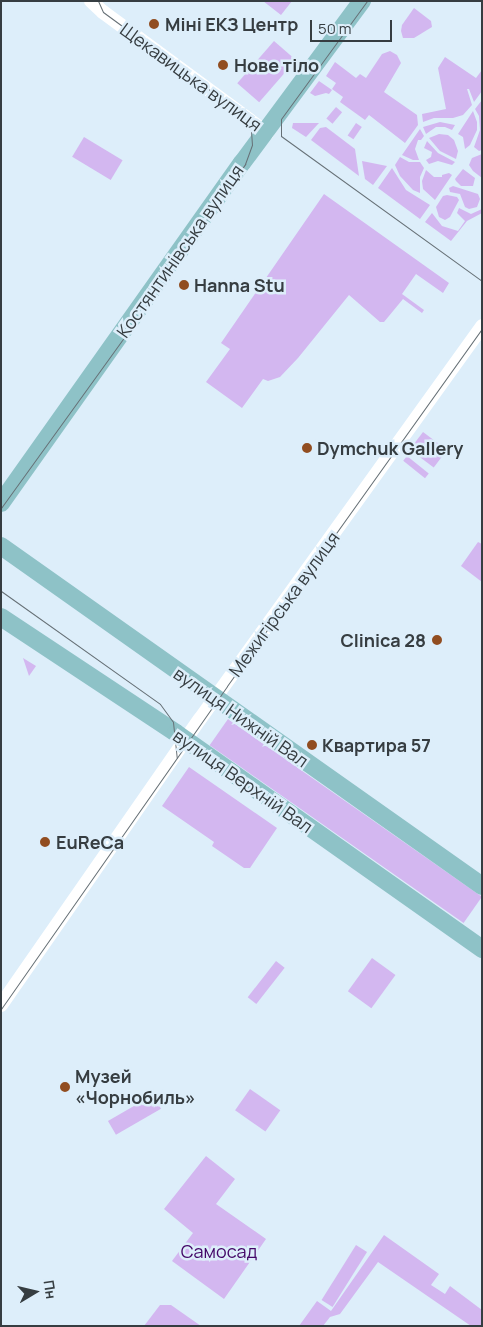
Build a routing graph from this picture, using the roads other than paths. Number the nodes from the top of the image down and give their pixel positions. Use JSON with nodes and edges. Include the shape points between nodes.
{"nodes":[{"id":1,"x":362,"y":1,"type":"edge"},
{"id":2,"x":91,"y":2,"type":"edge"},
{"id":3,"x":267,"y":132,"type":"junction"},
{"id":4,"x":482,"y":326,"type":"edge"},
{"id":5,"x":1,"y":504,"type":"edge"},
{"id":6,"x":1,"y":546,"type":"edge"},
{"id":7,"x":1,"y":617,"type":"edge"},
{"id":8,"x":215,"y":698,"type":"junction"},
{"id":9,"x":186,"y":741,"type":"junction"},
{"id":10,"x":482,"y":886,"type":"edge"},
{"id":11,"x":482,"y":949,"type":"edge"},
{"id":12,"x":1,"y":1005,"type":"edge"}],
"edges":[{"from":1,"to":3,"type":"main road","name":"Костянтинівська вулиця"},
{"from":2,"to":3,"type":"street","name":"Щекавицька вулиця"},
{"from":3,"to":5,"type":"main road","name":"Костянтинівська вулиця"},
{"from":4,"to":8,"type":"street","name":"Межигірська вулиця"},
{"from":6,"to":8,"type":"main road","name":"вулиця Нижній Вал"},
{"from":7,"to":9,"type":"main road","name":"вулиця Верхній Вал"},
{"from":8,"to":9,"type":"street","name":"Межигірська вулиця"},
{"from":8,"to":10,"type":"main road","name":"вулиця Нижній Вал"},
{"from":9,"to":11,"type":"main road","name":"вулиця Верхній Вал"},
{"from":9,"to":12,"type":"street","name":"Межигірська вулиця"}]}
